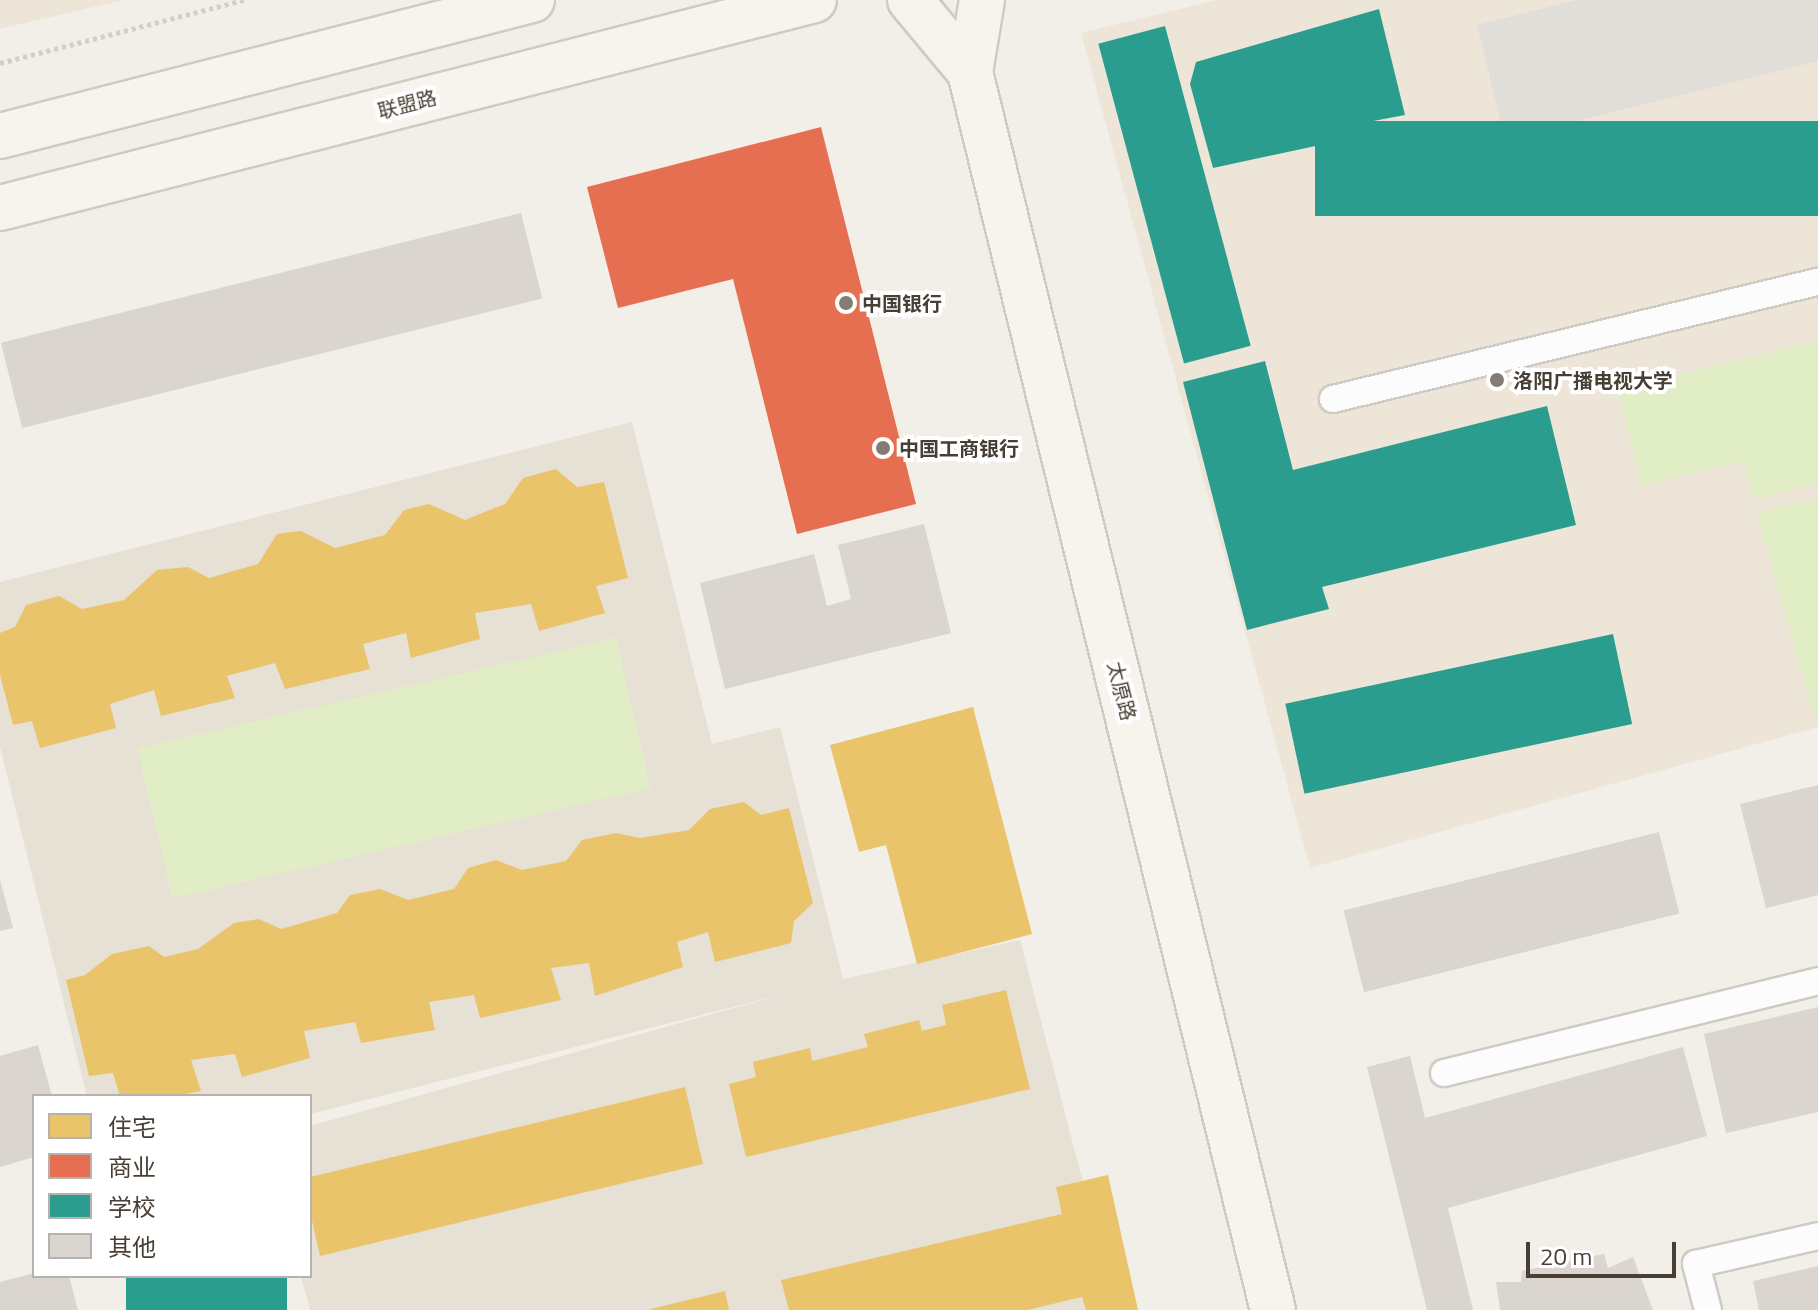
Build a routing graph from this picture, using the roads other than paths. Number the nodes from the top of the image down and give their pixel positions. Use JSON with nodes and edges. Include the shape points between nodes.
{"nodes":[{"id":1,"x":532,"y":0,"type":"edge"},
{"id":2,"x":814,"y":0,"type":"edge"},
{"id":3,"x":910,"y":0,"type":"edge"},
{"id":4,"x":982,"y":0,"type":"edge"},
{"id":5,"x":970,"y":72,"type":"junction"},
{"id":6,"x":0,"y":136,"type":"edge"},
{"id":7,"x":0,"y":208,"type":"edge"},
{"id":8,"x":1818,"y":282,"type":"edge"},
{"id":9,"x":1333,"y":399,"type":"dead end"},
{"id":10,"x":1818,"y":981,"type":"edge"},
{"id":11,"x":1444,"y":1073,"type":"dead end"},
{"id":12,"x":1818,"y":1236,"type":"edge"},
{"id":13,"x":1273,"y":1310,"type":"edge"},
{"id":14,"x":1708,"y":1310,"type":"edge"}],
"edges":[{"from":1,"to":6,"type":"main road"},
{"from":2,"to":7,"type":"main road","name":"联盟路"},
{"from":3,"to":5,"type":"main road","name":"太原路"},
{"from":4,"to":5,"type":"main road","name":"太原路"},
{"from":5,"to":13,"type":"main road","name":"太原路"},
{"from":8,"to":9,"type":"lane"},
{"from":10,"to":11,"type":"lane"},
{"from":12,"to":14,"type":"lane","via":[[1696,1264]]}]}
